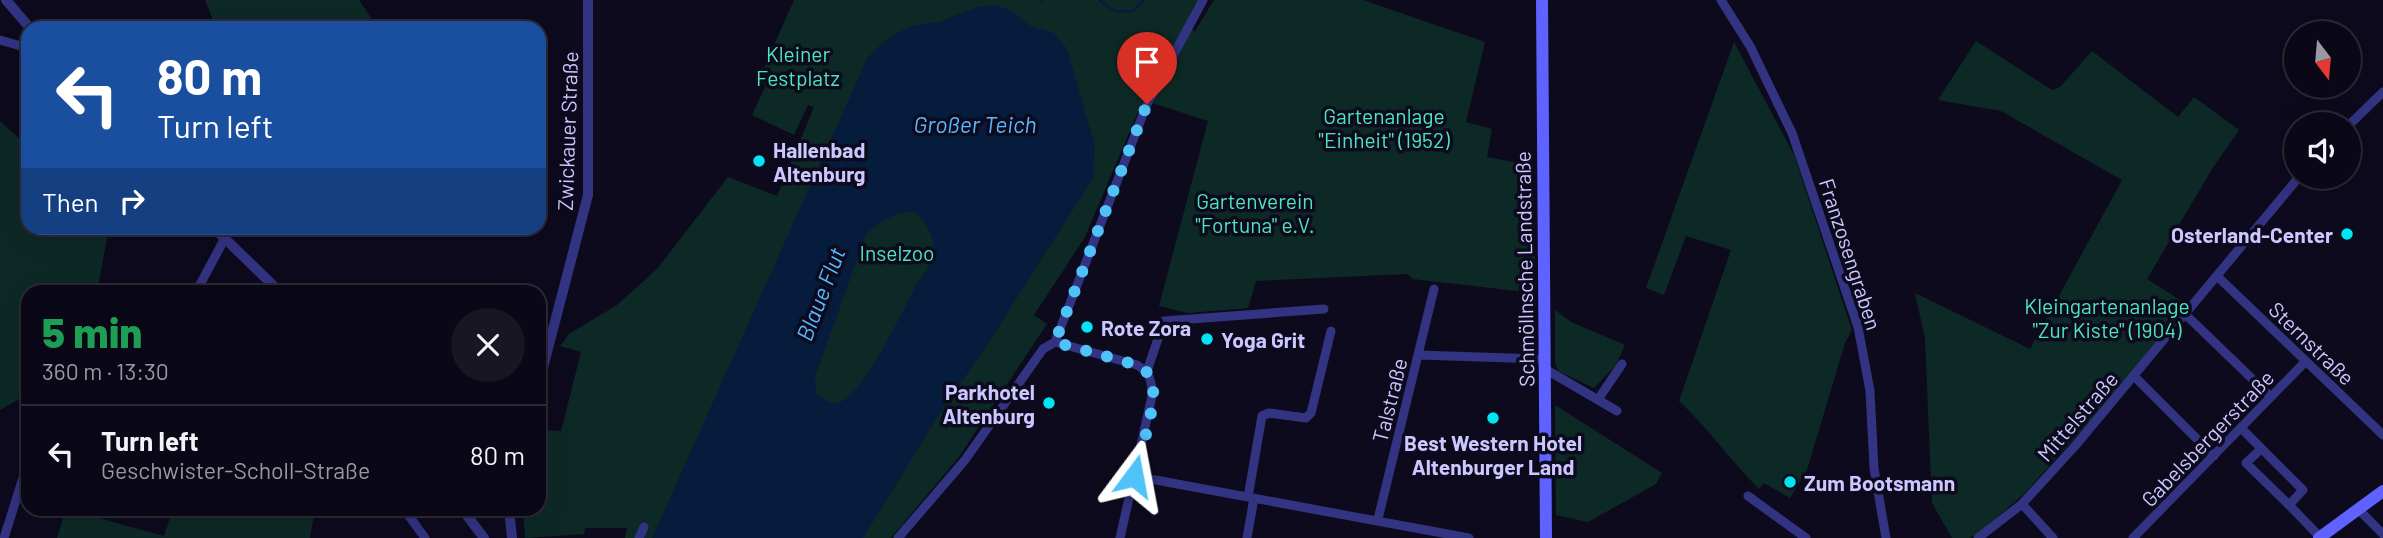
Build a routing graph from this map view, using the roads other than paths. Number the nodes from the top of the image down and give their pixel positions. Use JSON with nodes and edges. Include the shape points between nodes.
{"nodes":[{"id":1,"x":6,"y":0,"type":"edge"},
{"id":2,"x":588,"y":0,"type":"edge"},
{"id":3,"x":1203,"y":0,"type":"edge"},
{"id":4,"x":1542,"y":0,"type":"edge"},
{"id":5,"x":1721,"y":0,"type":"edge"},
{"id":6,"x":24,"y":21,"type":"edge"},
{"id":7,"x":0,"y":40,"type":"edge"},
{"id":8,"x":21,"y":46,"type":"edge"},
{"id":9,"x":2383,"y":92,"type":"edge"},
{"id":10,"x":2361,"y":113,"type":"edge"},
{"id":11,"x":2290,"y":189,"type":"edge"},
{"id":12,"x":222,"y":235,"type":"edge"},
{"id":13,"x":225,"y":238,"type":"junction"},
{"id":14,"x":2217,"y":275,"type":"junction"},
{"id":15,"x":199,"y":285,"type":"edge"},
{"id":16,"x":273,"y":285,"type":"edge"},
{"id":17,"x":1434,"y":289,"type":"dead end"},
{"id":18,"x":1324,"y":309,"type":"dead end"},
{"id":19,"x":2185,"y":314,"type":"junction"},
{"id":20,"x":1331,"y":331,"type":"dead end"},
{"id":21,"x":1055,"y":342,"type":"junction"},
{"id":22,"x":1418,"y":355,"type":"junction"},
{"id":23,"x":546,"y":356,"type":"edge"},
{"id":24,"x":2305,"y":362,"type":"junction"},
{"id":25,"x":1545,"y":364,"type":"junction"},
{"id":26,"x":1622,"y":364,"type":"dead end"},
{"id":27,"x":1147,"y":372,"type":"junction"},
{"id":28,"x":2134,"y":377,"type":"junction"},
{"id":29,"x":2271,"y":397,"type":"junction"},
{"id":30,"x":1599,"y":398,"type":"junction"},
{"id":31,"x":1617,"y":411,"type":"dead end"},
{"id":32,"x":2241,"y":428,"type":"junction"},
{"id":33,"x":2383,"y":435,"type":"edge"},
{"id":34,"x":2261,"y":449,"type":"junction"},
{"id":35,"x":2214,"y":456,"type":"junction"},
{"id":36,"x":1134,"y":476,"type":"junction"},
{"id":37,"x":21,"y":484,"type":"edge"},
{"id":38,"x":2383,"y":491,"type":"edge"},
{"id":39,"x":1748,"y":496,"type":"dead end"},
{"id":40,"x":1251,"y":497,"type":"junction"},
{"id":41,"x":2022,"y":504,"type":"junction"},
{"id":42,"x":2289,"y":505,"type":"junction"},
{"id":43,"x":2358,"y":509,"type":"junction"},
{"id":44,"x":409,"y":516,"type":"edge"},
{"id":45,"x":467,"y":516,"type":"edge"},
{"id":46,"x":510,"y":516,"type":"edge"},
{"id":47,"x":1378,"y":519,"type":"junction"},
{"id":48,"x":644,"y":527,"type":"dead end"},
{"id":49,"x":2383,"y":534,"type":"edge"},
{"id":50,"x":4,"y":538,"type":"edge"},
{"id":51,"x":425,"y":538,"type":"edge"},
{"id":52,"x":484,"y":538,"type":"edge"},
{"id":53,"x":512,"y":538,"type":"edge"},
{"id":54,"x":639,"y":538,"type":"edge"},
{"id":55,"x":898,"y":538,"type":"edge"},
{"id":56,"x":1120,"y":538,"type":"edge"},
{"id":57,"x":1247,"y":538,"type":"edge"},
{"id":58,"x":1469,"y":538,"type":"edge"},
{"id":59,"x":1546,"y":538,"type":"edge"},
{"id":60,"x":1806,"y":538,"type":"edge"},
{"id":61,"x":1886,"y":538,"type":"edge"},
{"id":62,"x":1978,"y":538,"type":"edge"},
{"id":63,"x":2053,"y":538,"type":"edge"},
{"id":64,"x":2133,"y":538,"type":"edge"},
{"id":65,"x":2319,"y":538,"type":"edge"}],
"edges":[{"from":1,"to":6,"type":"street"},
{"from":2,"to":23,"type":"street","name":"Zwickauer Straße","via":[[588,195]]},
{"from":3,"to":21,"type":"street","via":[[1147,104]]},
{"from":4,"to":25,"type":"main road","name":"Schmöllnsche Landstraße"},
{"from":5,"to":61,"type":"street","name":"Franzosengraben","via":[[1750,46],[1792,133],[1858,327]]},
{"from":7,"to":8,"type":"street"},
{"from":9,"to":10,"type":"street"},
{"from":11,"to":14,"type":"street","name":"Mittelstraße"},
{"from":12,"to":13,"type":"street"},
{"from":13,"to":15,"type":"street"},
{"from":13,"to":16,"type":"street"},
{"from":14,"to":19,"type":"street","name":"Mittelstraße"},
{"from":14,"to":24,"type":"street","name":"Sternstraße"},
{"from":17,"to":22,"type":"street","name":"Talstraße"},
{"from":18,"to":27,"type":"street","via":[[1164,321]]},
{"from":19,"to":28,"type":"street","name":"Mittelstraße"},
{"from":19,"to":29,"type":"street"},
{"from":20,"to":40,"type":"street","via":[[1311,413],[1306,418],[1262,416]]},
{"from":21,"to":27,"type":"street","via":[[1137,365]]},
{"from":21,"to":55,"type":"street","via":[[1043,349],[965,460]]},
{"from":22,"to":25,"type":"street"},
{"from":22,"to":47,"type":"street","name":"Talstraße"},
{"from":24,"to":29,"type":"street","name":"Gabelsbergerstraße"},
{"from":24,"to":33,"type":"street","name":"Sternstraße"},
{"from":25,"to":30,"type":"street"},
{"from":25,"to":59,"type":"main road","name":"Schmöllnsche Landstraße"},
{"from":26,"to":30,"type":"street"},
{"from":27,"to":36,"type":"street","via":[[1153,396]]},
{"from":28,"to":35,"type":"street"},
{"from":28,"to":41,"type":"street","name":"Mittelstraße"},
{"from":29,"to":32,"type":"street","name":"Gabelsbergerstraße"},
{"from":30,"to":31,"type":"street"},
{"from":32,"to":34,"type":"street"},
{"from":32,"to":35,"type":"street","name":"Gabelsbergerstraße"},
{"from":34,"to":42,"type":"street","via":[[2303,490]]},
{"from":34,"to":42,"type":"street","via":[[2246,463]]},
{"from":35,"to":64,"type":"street","name":"Gabelsbergerstraße"},
{"from":36,"to":40,"type":"street"},
{"from":36,"to":56,"type":"street"},
{"from":37,"to":50,"type":"street"},
{"from":38,"to":43,"type":"main road"},
{"from":39,"to":60,"type":"street"},
{"from":40,"to":47,"type":"street"},
{"from":40,"to":57,"type":"street"},
{"from":41,"to":62,"type":"street","name":"Mittelstraße"},
{"from":41,"to":63,"type":"street"},
{"from":42,"to":65,"type":"street"},
{"from":43,"to":49,"type":"street"},
{"from":43,"to":65,"type":"main road"},
{"from":44,"to":51,"type":"street"},
{"from":45,"to":52,"type":"street"},
{"from":46,"to":53,"type":"street"},
{"from":47,"to":58,"type":"street"},
{"from":48,"to":54,"type":"street"}]}
